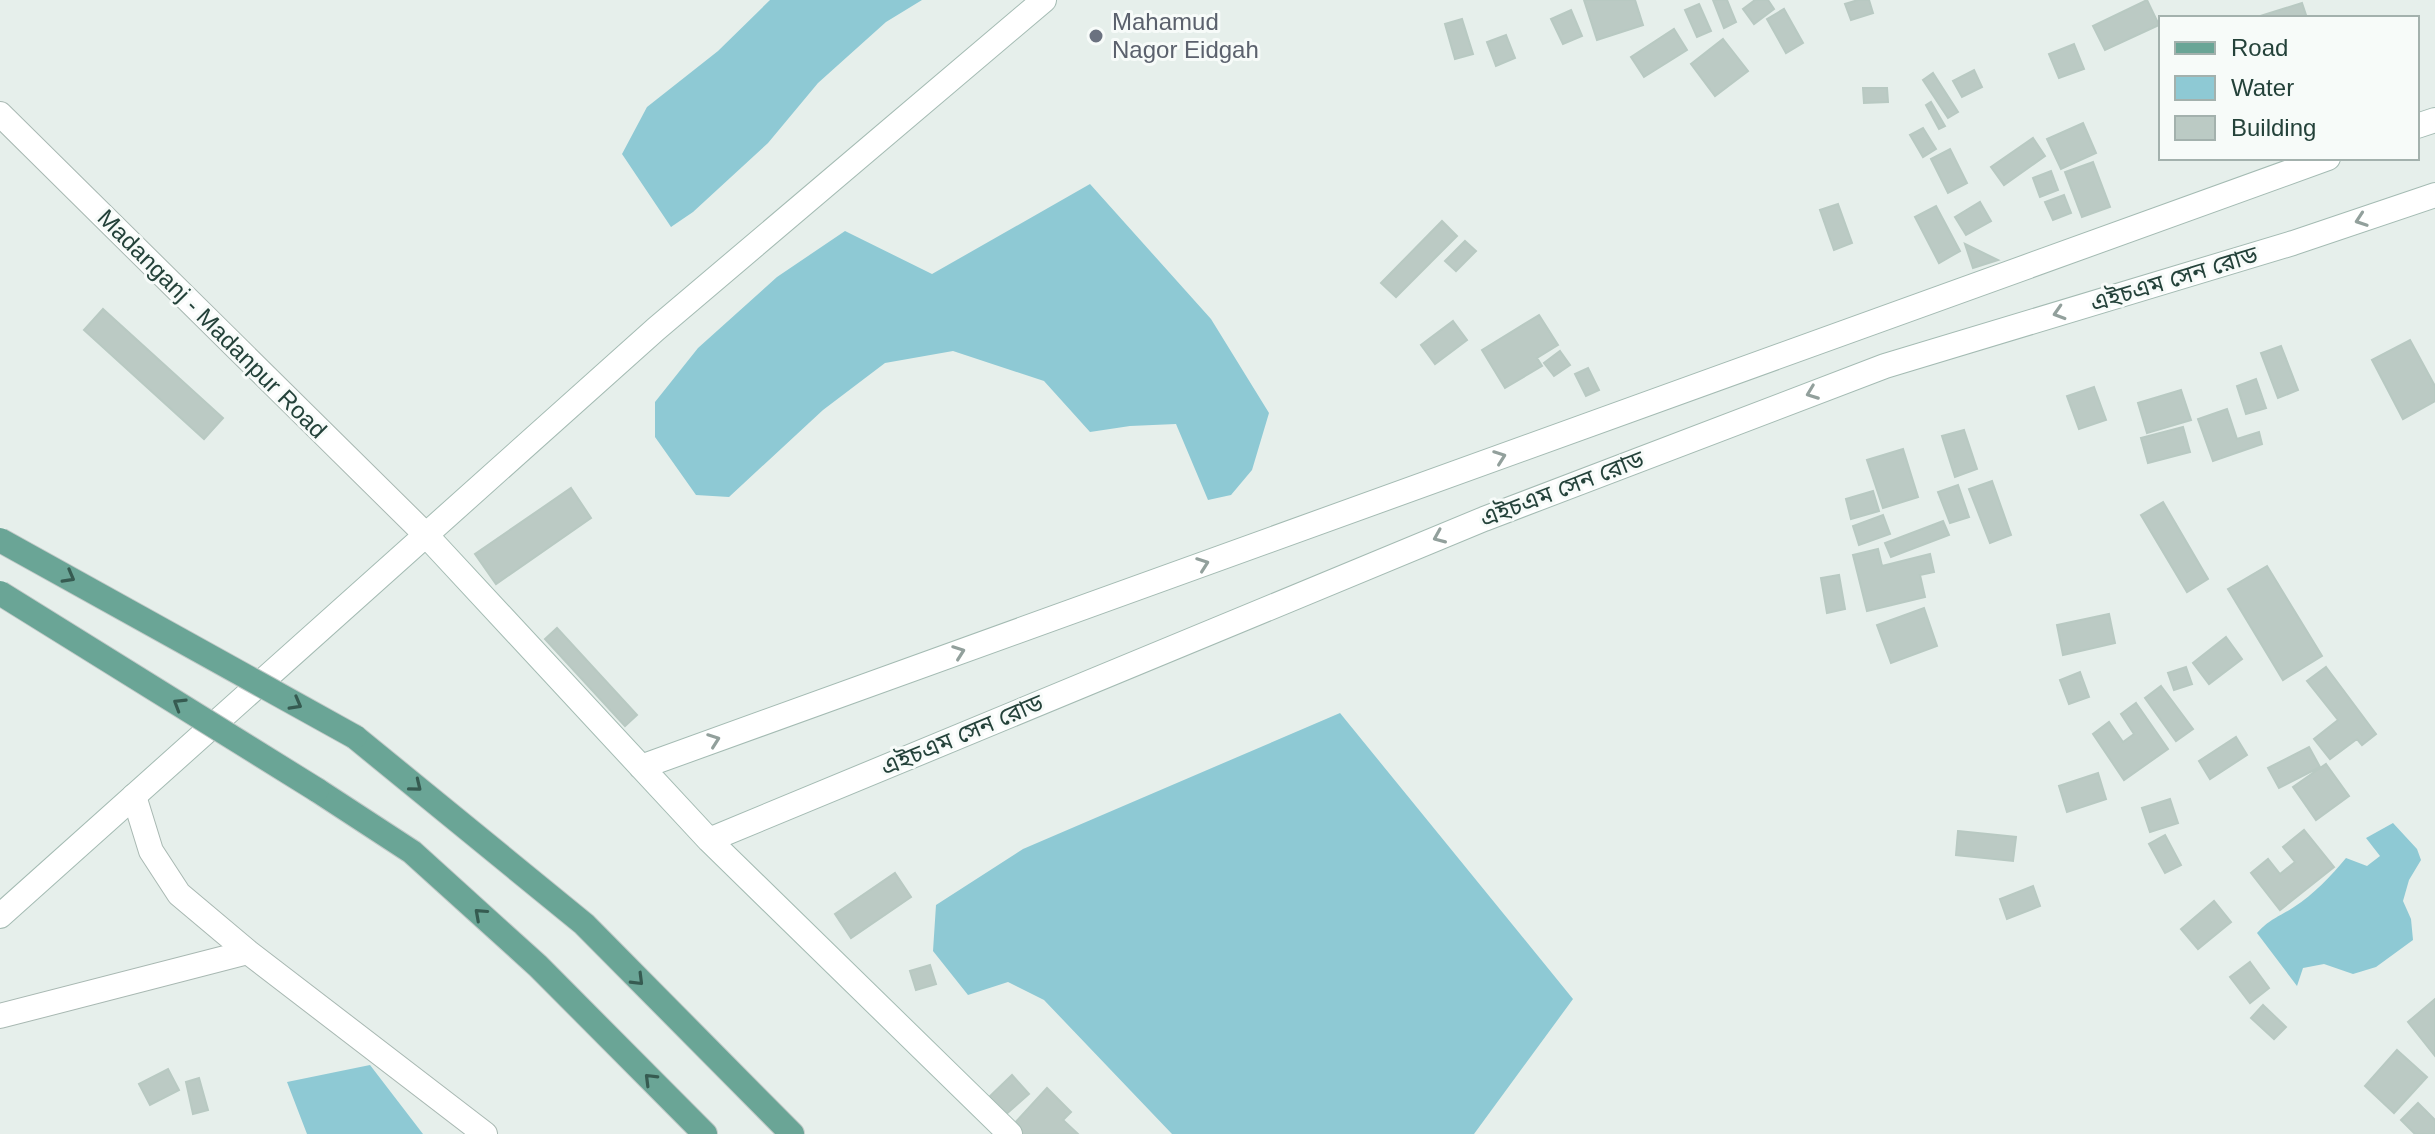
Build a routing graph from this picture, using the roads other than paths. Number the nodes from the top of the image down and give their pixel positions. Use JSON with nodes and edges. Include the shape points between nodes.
{"nodes":[{"id":1,"x":1044,"y":0,"type":"edge"},
{"id":2,"x":0,"y":114,"type":"edge"},
{"id":3,"x":2322,"y":160,"type":"edge"},
{"id":4,"x":2435,"y":195,"type":"edge"},
{"id":5,"x":425,"y":534,"type":"junction"},
{"id":6,"x":0,"y":540,"type":"edge"},
{"id":7,"x":0,"y":593,"type":"edge"},
{"id":8,"x":641,"y":767,"type":"junction"},
{"id":9,"x":134,"y":796,"type":"junction"},
{"id":10,"x":709,"y":840,"type":"junction"},
{"id":11,"x":0,"y":916,"type":"edge"},
{"id":12,"x":248,"y":952,"type":"junction"},
{"id":13,"x":0,"y":1016,"type":"edge"},
{"id":14,"x":485,"y":1134,"type":"edge"},
{"id":15,"x":705,"y":1134,"type":"edge"},
{"id":16,"x":792,"y":1134,"type":"edge"},
{"id":17,"x":1010,"y":1134,"type":"edge"}],
"edges":[{"from":1,"to":5,"type":"main road","via":[[656,329]]},
{"from":2,"to":5,"type":"main road","name":"Madanganj - Madanpur Road"},
{"from":8,"to":3,"type":"main road","name":"এইচএম সেন রোড","one_way":true},
{"from":4,"to":10,"type":"main road","name":"এইচএম সেন রোড","one_way":true,"via":[[1885,366],[1484,519]]},
{"from":5,"to":8,"type":"main road","name":"Madanganj - Madanpur Road"},
{"from":5,"to":9,"type":"main road"},
{"from":6,"to":16,"type":"main road","one_way":true,"bridge":true,"via":[[355,737],[584,924]]},
{"from":15,"to":7,"type":"main road","one_way":true,"bridge":true,"via":[[538,966],[412,852]]},
{"from":8,"to":10,"type":"main road","name":"Madanganj - Madanpur Road"},
{"from":9,"to":11,"type":"main road"},
{"from":9,"to":12,"type":"main road","via":[[151,851],[179,894]]},
{"from":10,"to":17,"type":"main road","name":"Madanganj - Madanpur Road"},
{"from":12,"to":13,"type":"main road"},
{"from":12,"to":14,"type":"main road"}]}
